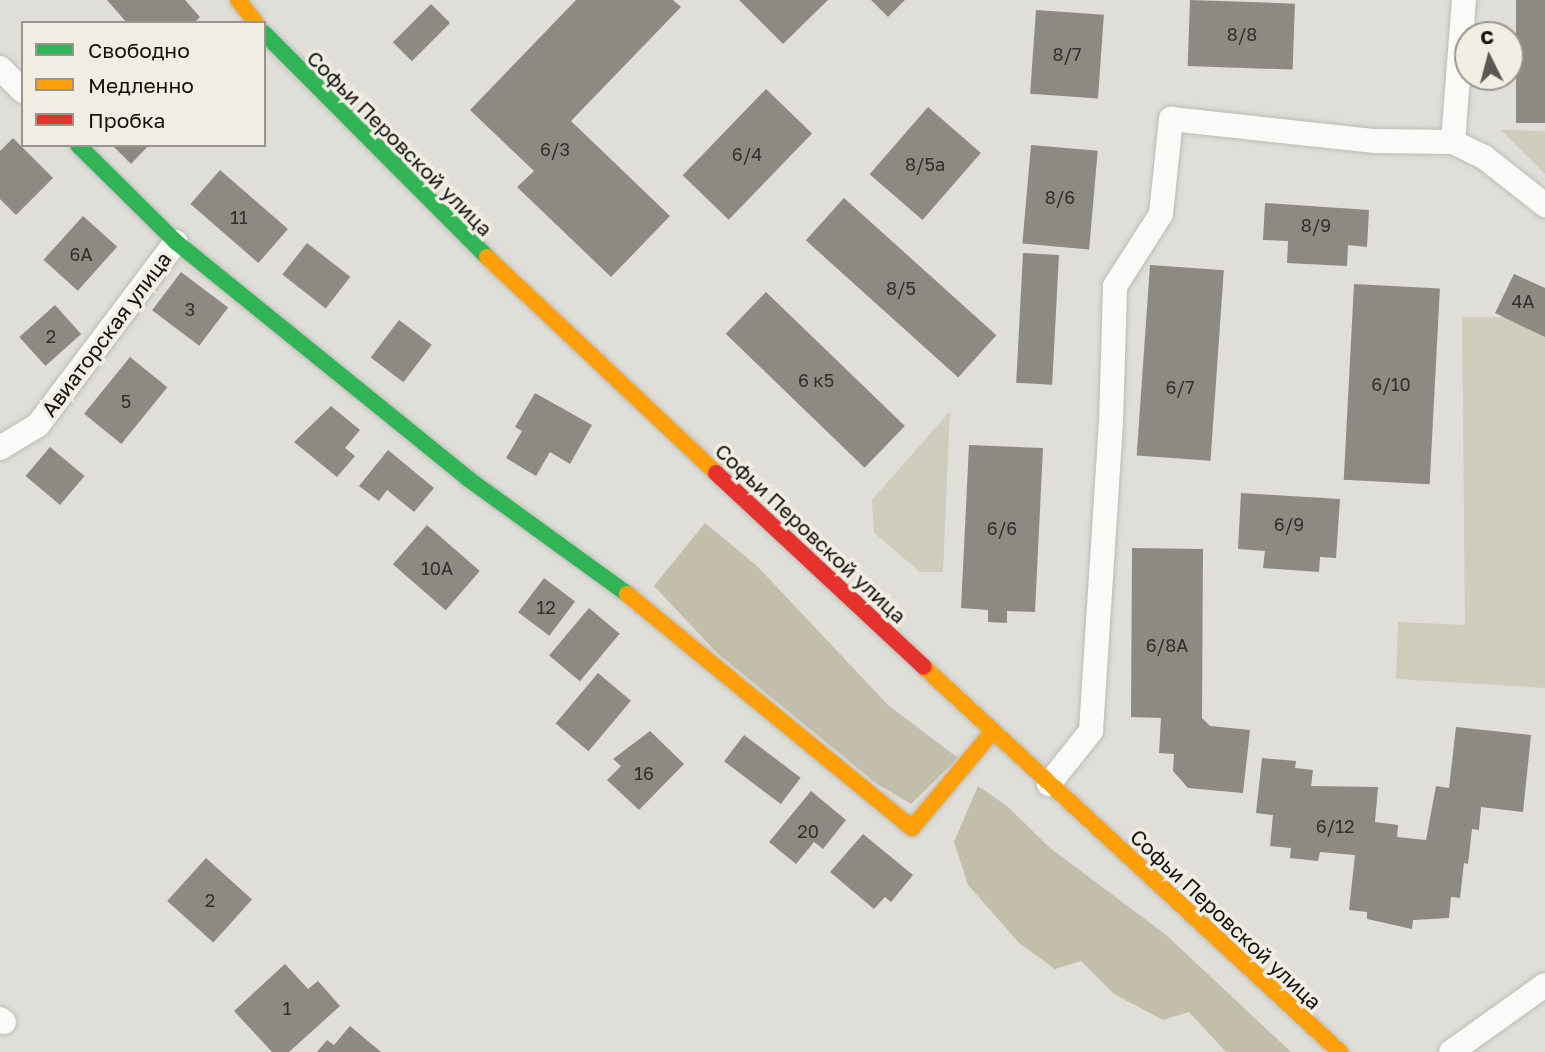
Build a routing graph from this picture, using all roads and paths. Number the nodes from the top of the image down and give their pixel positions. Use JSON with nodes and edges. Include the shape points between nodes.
{"nodes":[{"id":1,"x":238,"y":0,"type":"edge"},
{"id":2,"x":1464,"y":0,"type":"edge"},
{"id":3,"x":254,"y":21,"type":"edge"},
{"id":4,"x":266,"y":35,"type":"edge"},
{"id":5,"x":0,"y":68,"type":"edge"},
{"id":6,"x":21,"y":89,"type":"edge"},
{"id":7,"x":1453,"y":142,"type":"junction"},
{"id":8,"x":80,"y":147,"type":"edge"},
{"id":9,"x":1545,"y":205,"type":"edge"},
{"id":10,"x":176,"y":242,"type":"junction"},
{"id":11,"x":0,"y":449,"type":"edge"},
{"id":12,"x":993,"y":731,"type":"junction"},
{"id":13,"x":1049,"y":784,"type":"junction"},
{"id":14,"x":1545,"y":985,"type":"edge"},
{"id":15,"x":1340,"y":1052,"type":"edge"},
{"id":16,"x":1451,"y":1052,"type":"edge"}],
"edges":[{"from":1,"to":3,"type":"main road"},
{"from":2,"to":7,"type":"street"},
{"from":4,"to":12,"type":"main road","name":"Софьи Перовской улица","via":[[540,310]]},
{"from":5,"to":6,"type":"street"},
{"from":7,"to":9,"type":"street","via":[[1485,157]]},
{"from":7,"to":13,"type":"street","via":[[1375,141],[1171,119],[1161,214],[1115,286],[1091,731]]},
{"from":8,"to":10,"type":"main road"},
{"from":10,"to":11,"type":"street","name":"Авиаторская улица","via":[[37,425]]},
{"from":10,"to":12,"type":"main road","via":[[467,478],[633,598],[912,828]]},
{"from":12,"to":13,"type":"main road","name":"Софьи Перовской улица"},
{"from":13,"to":15,"type":"main road","name":"Софьи Перовской улица"},
{"from":14,"to":16,"type":"street"}]}
